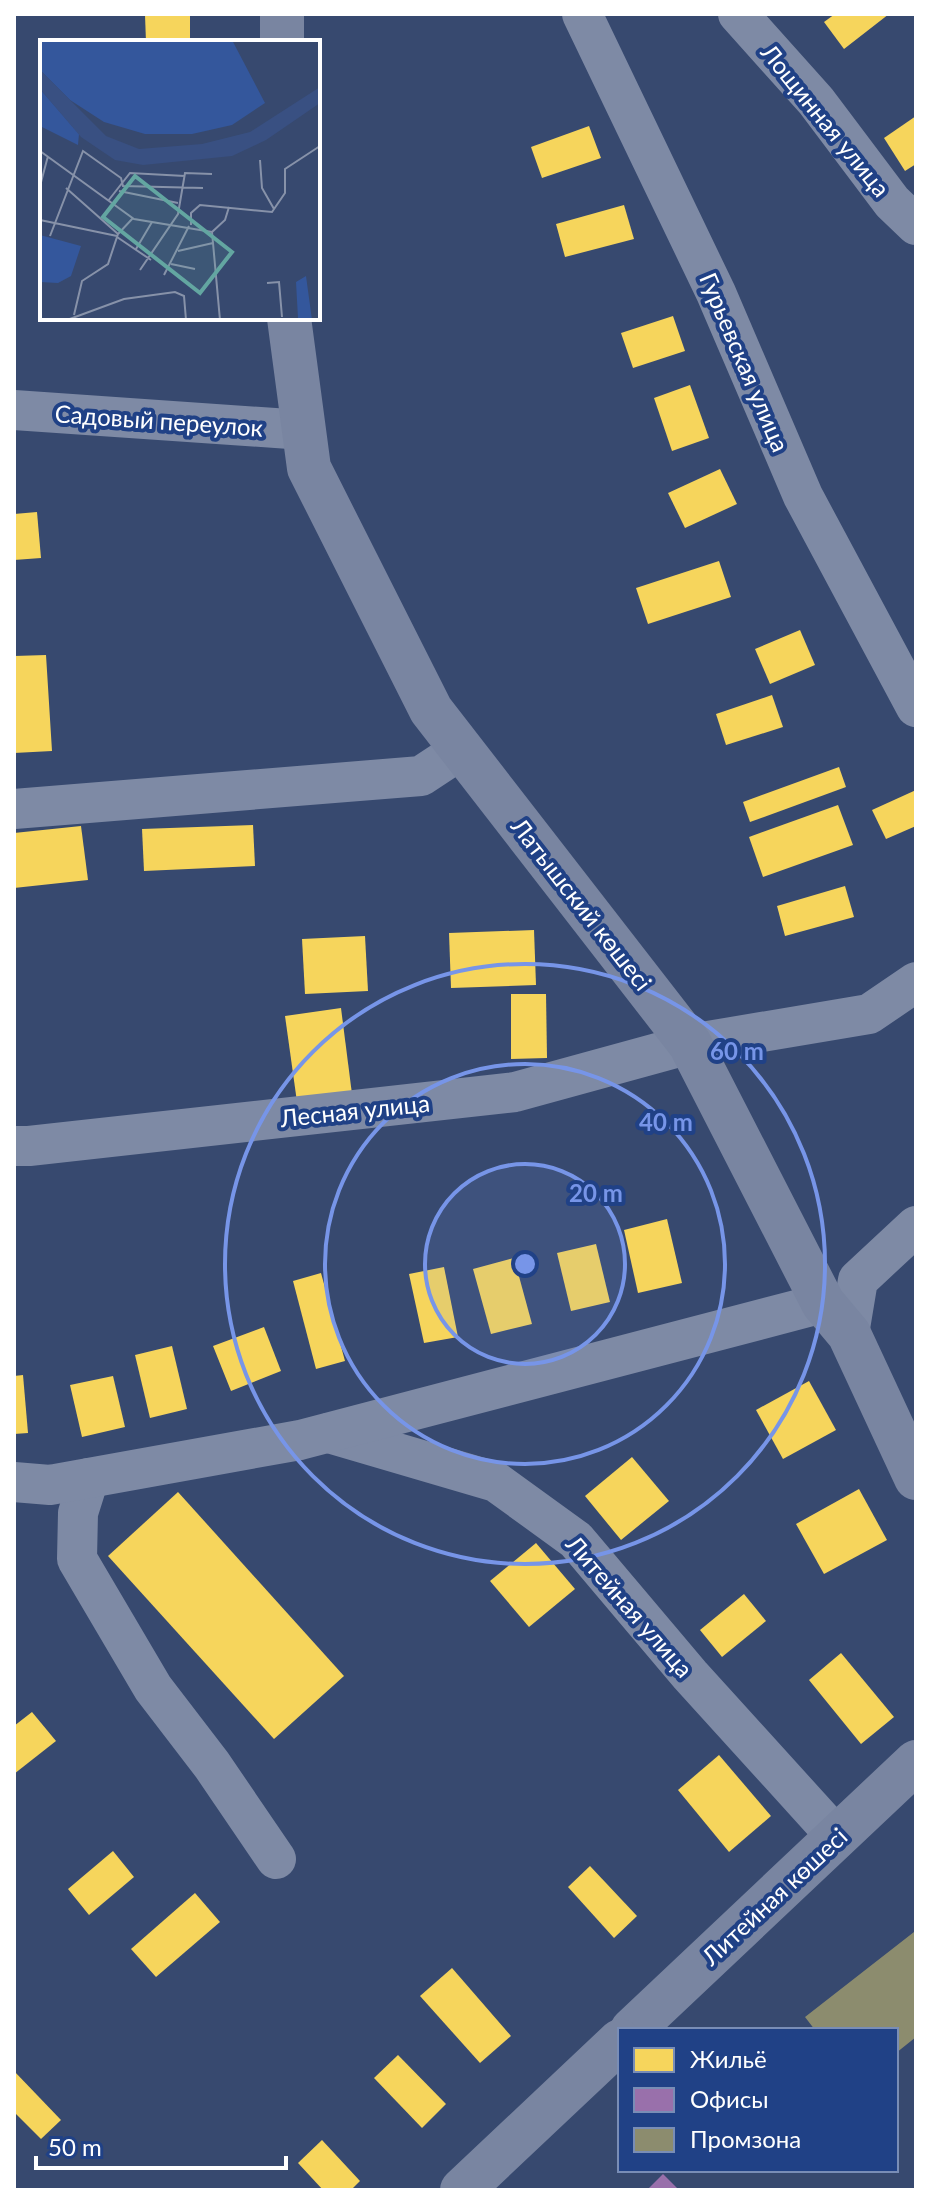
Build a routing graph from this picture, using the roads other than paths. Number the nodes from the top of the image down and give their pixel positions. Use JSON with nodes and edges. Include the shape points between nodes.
{"nodes":[{"id":1,"x":282,"y":14,"type":"edge"},
{"id":2,"x":582,"y":14,"type":"edge"},
{"id":3,"x":738,"y":14,"type":"edge"},
{"id":4,"x":282,"y":40,"type":"edge"},
{"id":5,"x":916,"y":225,"type":"edge"},
{"id":6,"x":289,"y":320,"type":"edge"},
{"id":7,"x":14,"y":410,"type":"edge"},
{"id":8,"x":304,"y":430,"type":"junction"},
{"id":9,"x":916,"y":707,"type":"edge"},
{"id":10,"x":462,"y":749,"type":"junction"},
{"id":11,"x":14,"y":809,"type":"edge"},
{"id":12,"x":916,"y":982,"type":"edge"},
{"id":13,"x":690,"y":1044,"type":"junction"},
{"id":14,"x":14,"y":1146,"type":"edge"},
{"id":15,"x":916,"y":1226,"type":"edge"},
{"id":16,"x":836,"y":1319,"type":"junction"},
{"id":17,"x":328,"y":1433,"type":"junction"},
{"id":18,"x":89,"y":1478,"type":"junction"},
{"id":19,"x":916,"y":1478,"type":"edge"},
{"id":20,"x":14,"y":1482,"type":"edge"},
{"id":21,"x":916,"y":1762,"type":"edge"},
{"id":22,"x":837,"y":1837,"type":"junction"},
{"id":23,"x":276,"y":1859,"type":"dead end"},
{"id":24,"x":634,"y":2028,"type":"edge"},
{"id":25,"x":618,"y":2043,"type":"edge"},
{"id":26,"x":462,"y":2190,"type":"edge"}],
"edges":[{"from":1,"to":4,"type":"street"},
{"from":2,"to":9,"type":"street","name":"Гурьевская улица","via":[[716,293],[803,496]]},
{"from":3,"to":5,"type":"street","name":"Лощинная улица"},
{"from":6,"to":8,"type":"street","name":"Латышский көшесі"},
{"from":7,"to":8,"type":"street","name":"Садовый переулок"},
{"from":8,"to":10,"type":"street","name":"Латышский көшесі","via":[[309,468],[431,710]]},
{"from":10,"to":11,"type":"street","via":[[421,776]]},
{"from":10,"to":13,"type":"street","name":"Латышский көшесі"},
{"from":12,"to":13,"type":"street","name":"Лесная улица","via":[[869,1014]]},
{"from":13,"to":14,"type":"street","name":"Лесная улица","via":[[515,1092]]},
{"from":13,"to":16,"type":"street","name":"Латышский көшесі"},
{"from":15,"to":16,"type":"street","via":[[858,1280]]},
{"from":16,"to":17,"type":"street","name":"Литейная улица"},
{"from":16,"to":19,"type":"street","name":"Латышский көшесі"},
{"from":17,"to":18,"type":"street","name":"Литейная улица"},
{"from":17,"to":22,"type":"street","name":"Литейная улица","via":[[496,1482],[576,1540]]},
{"from":18,"to":20,"type":"street","name":"Литейная улица","via":[[50,1485]]},
{"from":18,"to":23,"type":"street","via":[[78,1513],[77,1559],[153,1688]]},
{"from":21,"to":22,"type":"street","name":"Литейная көшесі"},
{"from":22,"to":24,"type":"street","name":"Литейная көшесі"},
{"from":25,"to":26,"type":"street"}]}
